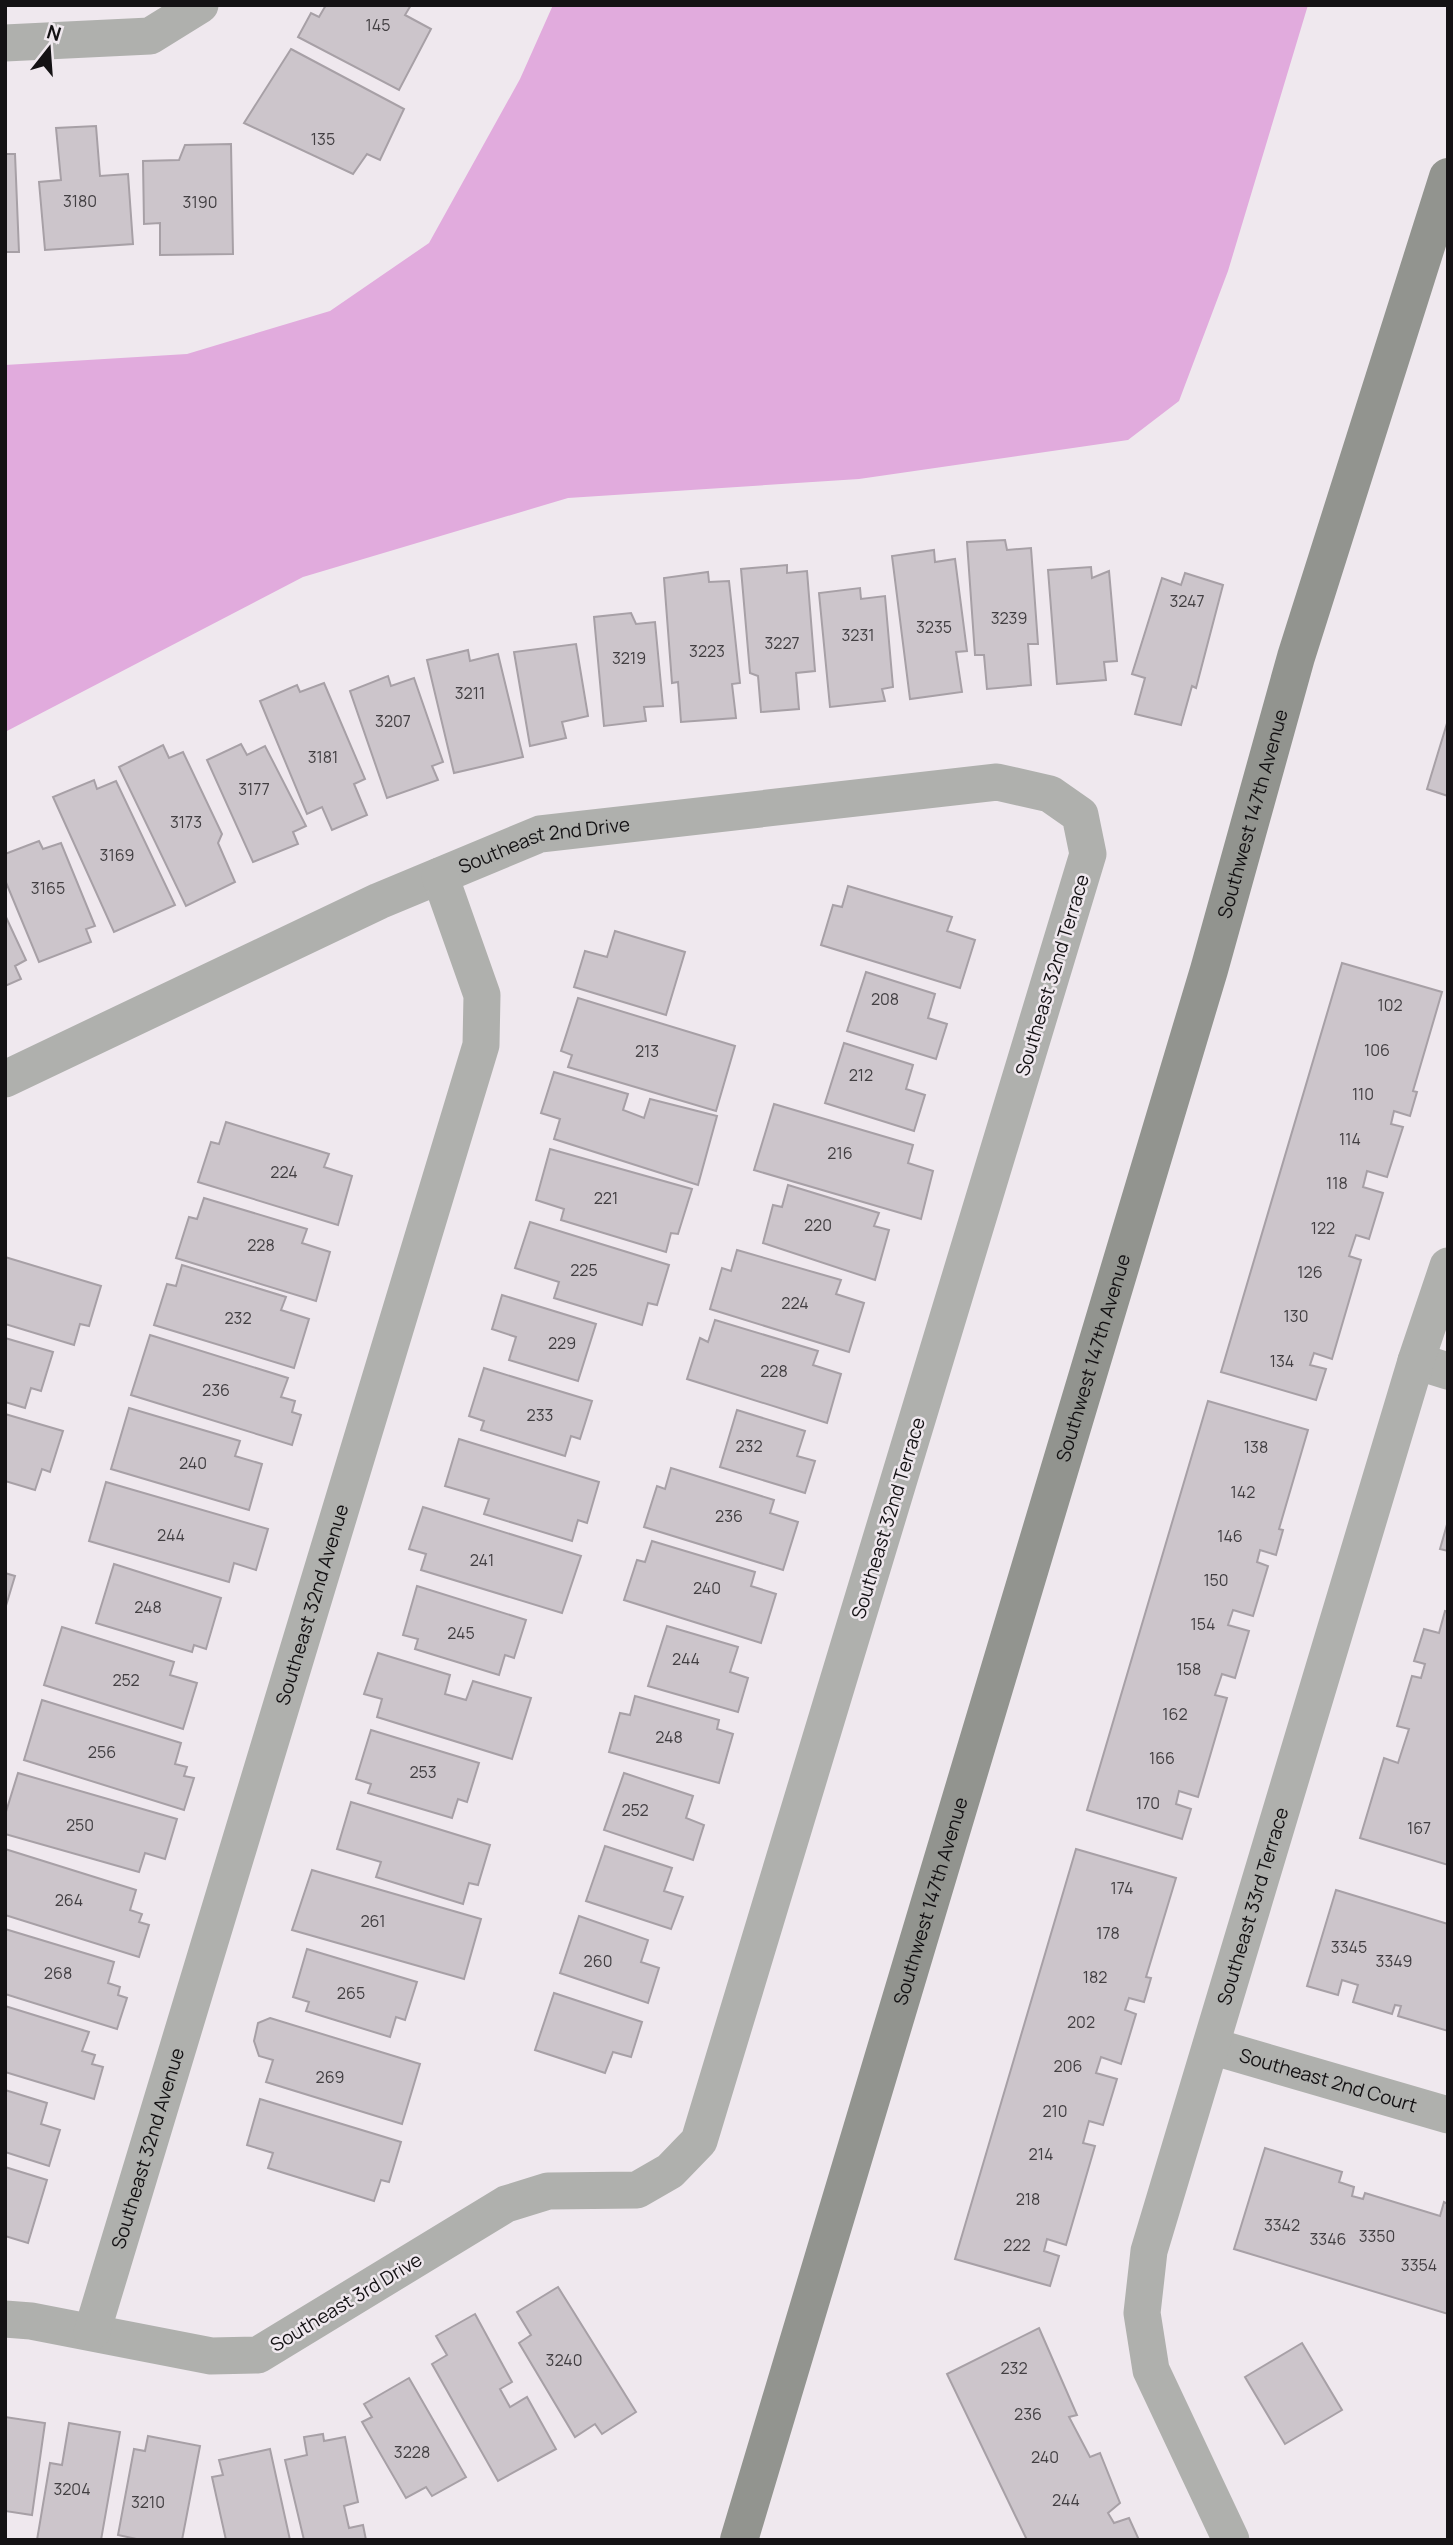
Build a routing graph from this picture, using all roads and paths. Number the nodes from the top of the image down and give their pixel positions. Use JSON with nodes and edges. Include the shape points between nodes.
{"nodes":[{"id":1,"x":200,"y":5,"type":"edge"},
{"id":2,"x":5,"y":43,"type":"edge"},
{"id":3,"x":1448,"y":177,"type":"edge"},
{"id":4,"x":1088,"y":854,"type":"joint"},
{"id":5,"x":440,"y":876,"type":"junction"},
{"id":6,"x":5,"y":1079,"type":"edge"},
{"id":7,"x":1448,"y":1266,"type":"edge"},
{"id":8,"x":1432,"y":1366,"type":"edge"},
{"id":9,"x":1210,"y":2046,"type":"junction"},
{"id":10,"x":1448,"y":2115,"type":"edge"},
{"id":11,"x":670,"y":2171,"type":"joint"},
{"id":12,"x":5,"y":2319,"type":"edge"},
{"id":13,"x":92,"y":2332,"type":"junction"},
{"id":14,"x":740,"y":2540,"type":"edge"},
{"id":15,"x":1231,"y":2540,"type":"edge"}],
"edges":[{"from":1,"to":2,"type":"street","via":[[150,36]]},
{"from":3,"to":14,"type":"street","name":"Southwest 147th Avenue","via":[[1296,657],[1209,970]]},
{"from":4,"to":5,"type":"street","name":"Southeast 2nd Drive","via":[[1080,815],[1050,794],[997,782],[540,834]]},
{"from":4,"to":11,"type":"street","name":"Southeast 32nd Terrace","via":[[699,2141]]},
{"from":5,"to":6,"type":"street","name":"Southeast 2nd Drive"},
{"from":5,"to":13,"type":"street","name":"Southeast 32nd Avenue","via":[[482,995],[481,1045]]},
{"from":7,"to":8,"type":"street","name":"Southeast 33rd Terrace"},
{"from":8,"to":9,"type":"street","name":"Southeast 33rd Terrace"},
{"from":9,"to":10,"type":"street","name":"Southeast 2nd Court"},
{"from":9,"to":15,"type":"street","name":"Southeast 33rd Terrace","via":[[1149,2251],[1142,2313],[1152,2370]]},
{"from":11,"to":13,"type":"street","name":"Southeast 3rd Drive","via":[[637,2190],[548,2191],[506,2204],[258,2355],[211,2356]]},
{"from":12,"to":13,"type":"street","name":"Southeast 3rd Drive"}]}
